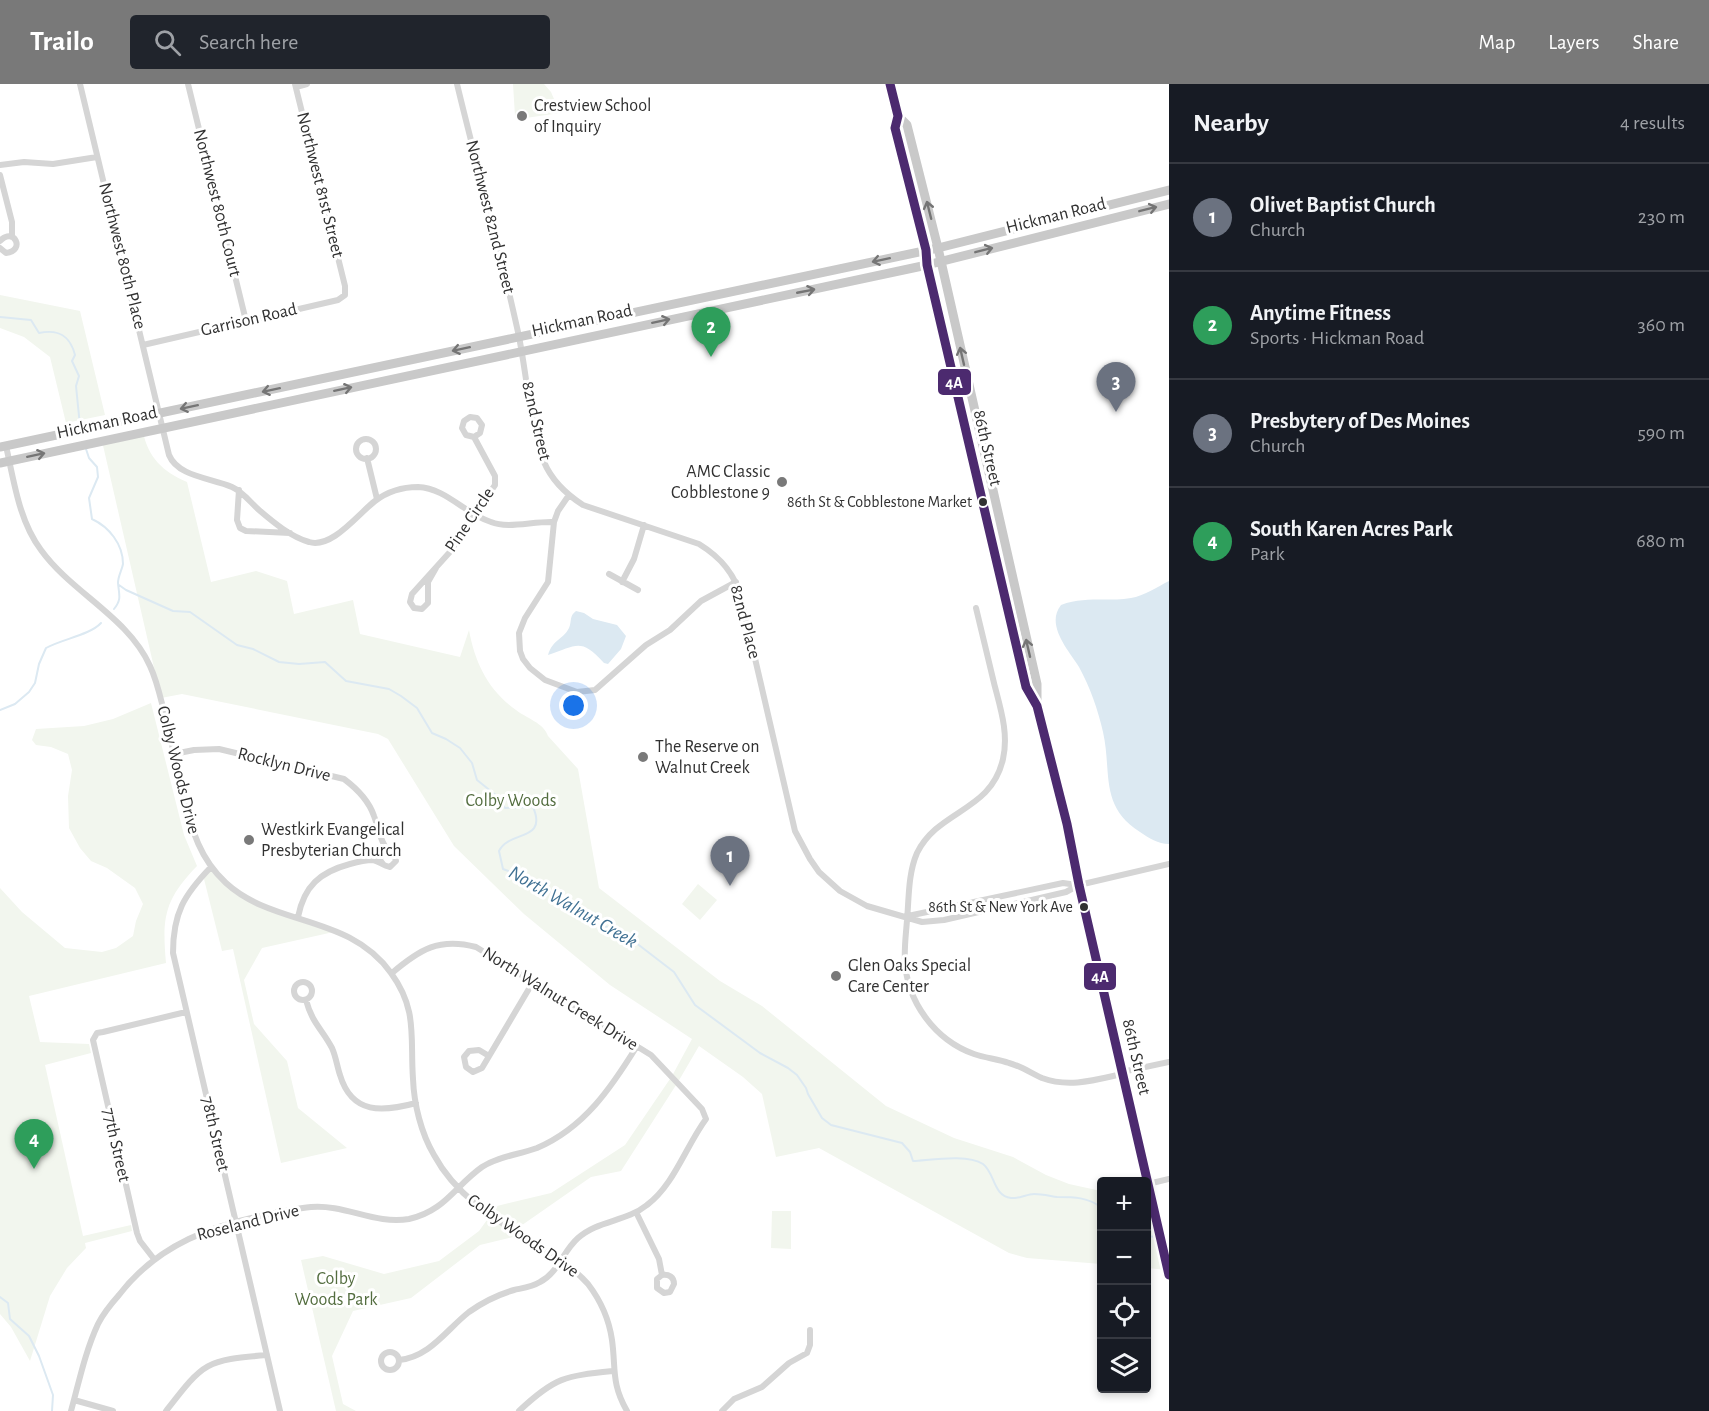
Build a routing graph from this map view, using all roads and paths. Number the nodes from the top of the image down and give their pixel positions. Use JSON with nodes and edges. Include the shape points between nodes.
{"nodes":[{"id":1,"x":80,"y":84,"type":"edge"},
{"id":2,"x":188,"y":84,"type":"edge"},
{"id":3,"x":307,"y":84,"type":"edge"},
{"id":4,"x":457,"y":84,"type":"edge"},
{"id":5,"x":890,"y":84,"type":"edge"},
{"id":6,"x":296,"y":85,"type":"edge"},
{"id":7,"x":898,"y":116,"type":"junction"},
{"id":8,"x":98,"y":157,"type":"junction"},
{"id":9,"x":0,"y":165,"type":"edge"},
{"id":10,"x":0,"y":175,"type":"edge"},
{"id":11,"x":1169,"y":190,"type":"edge"},
{"id":12,"x":1169,"y":204,"type":"edge"},
{"id":13,"x":12,"y":237,"type":"junction"},
{"id":14,"x":0,"y":241,"type":"edge"},
{"id":15,"x":0,"y":248,"type":"edge"},
{"id":16,"x":938,"y":248,"type":"junction"},
{"id":17,"x":926,"y":250,"type":"junction"},
{"id":18,"x":940,"y":261,"type":"junction"},
{"id":19,"x":927,"y":265,"type":"junction"},
{"id":20,"x":345,"y":286,"type":"joint"},
{"id":21,"x":246,"y":321,"type":"junction"},
{"id":22,"x":519,"y":338,"type":"junction"},
{"id":23,"x":143,"y":345,"type":"junction"},
{"id":24,"x":521,"y":351,"type":"junction"},
{"id":25,"x":160,"y":413,"type":"junction"},
{"id":26,"x":163,"y":428,"type":"junction"},
{"id":27,"x":474,"y":437,"type":"dead end"},
{"id":28,"x":3,"y":447,"type":"edge"},
{"id":29,"x":367,"y":459,"type":"dead end"},
{"id":30,"x":5,"y":462,"type":"edge"},
{"id":31,"x":239,"y":490,"type":"junction"},
{"id":32,"x":569,"y":495,"type":"junction"},
{"id":33,"x":377,"y":500,"type":"junction"},
{"id":34,"x":475,"y":514,"type":"junction"},
{"id":35,"x":554,"y":522,"type":"junction"},
{"id":36,"x":644,"y":525,"type":"junction"},
{"id":37,"x":292,"y":533,"type":"junction"},
{"id":38,"x":436,"y":568,"type":"junction"},
{"id":39,"x":609,"y":574,"type":"dead end"},
{"id":40,"x":622,"y":582,"type":"junction"},
{"id":41,"x":736,"y":582,"type":"junction"},
{"id":42,"x":638,"y":590,"type":"dead end"},
{"id":43,"x":976,"y":608,"type":"dead end"},
{"id":44,"x":1037,"y":706,"type":"junction"},
{"id":45,"x":174,"y":754,"type":"junction"},
{"id":46,"x":388,"y":851,"type":"junction"},
{"id":47,"x":382,"y":864,"type":"junction"},
{"id":48,"x":1169,"y":864,"type":"edge"},
{"id":49,"x":211,"y":867,"type":"junction"},
{"id":50,"x":1079,"y":885,"type":"junction"},
{"id":51,"x":907,"y":916,"type":"junction"},
{"id":52,"x":298,"y":917,"type":"junction"},
{"id":53,"x":392,"y":973,"type":"junction"},
{"id":54,"x":533,"y":982,"type":"junction"},
{"id":55,"x":306,"y":1000,"type":"dead end"},
{"id":56,"x":186,"y":1012,"type":"junction"},
{"id":57,"x":637,"y":1046,"type":"junction"},
{"id":58,"x":489,"y":1056,"type":"dead end"},
{"id":59,"x":1169,"y":1062,"type":"edge"},
{"id":60,"x":1122,"y":1073,"type":"junction"},
{"id":61,"x":416,"y":1103,"type":"junction"},
{"id":62,"x":1146,"y":1177,"type":"edge"},
{"id":63,"x":1169,"y":1179,"type":"edge"},
{"id":64,"x":1151,"y":1183,"type":"edge"},
{"id":65,"x":458,"y":1189,"type":"junction"},
{"id":66,"x":1151,"y":1198,"type":"edge"},
{"id":67,"x":636,"y":1212,"type":"junction"},
{"id":68,"x":236,"y":1222,"type":"junction"},
{"id":69,"x":154,"y":1259,"type":"junction"},
{"id":70,"x":560,"y":1260,"type":"junction"},
{"id":71,"x":662,"y":1275,"type":"dead end"},
{"id":72,"x":1169,"y":1275,"type":"edge"},
{"id":73,"x":810,"y":1330,"type":"dead end"},
{"id":74,"x":267,"y":1355,"type":"junction"},
{"id":75,"x":399,"y":1360,"type":"dead end"},
{"id":76,"x":613,"y":1371,"type":"junction"},
{"id":77,"x":74,"y":1400,"type":"junction"},
{"id":78,"x":71,"y":1411,"type":"edge"},
{"id":79,"x":113,"y":1411,"type":"edge"},
{"id":80,"x":166,"y":1411,"type":"edge"},
{"id":81,"x":280,"y":1411,"type":"edge"},
{"id":82,"x":519,"y":1411,"type":"edge"},
{"id":83,"x":627,"y":1411,"type":"edge"},
{"id":84,"x":722,"y":1411,"type":"edge"}],
"edges":[{"from":1,"to":8,"type":"street","name":"Northwest 80th Place"},
{"from":2,"to":21,"type":"street","name":"Northwest 80th Court"},
{"from":3,"to":6,"type":"street"},
{"from":4,"to":22,"type":"street","name":"Northwest 82nd Street"},
{"from":5,"to":7,"type":"main road"},
{"from":6,"to":20,"type":"street","name":"Northwest 81st Street"},
{"from":16,"to":7,"type":"main road","name":"86th Street","one_way":true,"via":[[907,125]]},
{"from":7,"to":17,"type":"main road","name":"86th Street","via":[[895,128]]},
{"from":8,"to":9,"type":"street","via":[[53,164]]},
{"from":8,"to":23,"type":"street","name":"Northwest 80th Place"},
{"from":10,"to":13,"type":"street"},
{"from":11,"to":16,"type":"main road","name":"Hickman Road"},
{"from":18,"to":12,"type":"main road","name":"Hickman Road","one_way":true},
{"from":13,"to":14,"type":"street"},
{"from":13,"to":15,"type":"street","via":[[14,251],[6,253]]},
{"from":16,"to":17,"type":"main road","name":"Hickman Road"},
{"from":16,"to":18,"type":"main road","name":"86th Street"},
{"from":17,"to":19,"type":"main road","name":"86th Street"},
{"from":17,"to":22,"type":"main road","name":"Hickman Road","one_way":true},
{"from":18,"to":19,"type":"main road","name":"Hickman Road"},
{"from":44,"to":18,"type":"main road","name":"86th Street","one_way":true,"via":[[1034,673]]},
{"from":24,"to":19,"type":"main road","name":"Hickman Road","one_way":true},
{"from":19,"to":44,"type":"main road","name":"86th Street","via":[[1026,687]]},
{"from":20,"to":21,"type":"street","name":"Garrison Road","via":[[345,295],[338,300]]},
{"from":21,"to":23,"type":"street","name":"Garrison Road"},
{"from":22,"to":24,"type":"street","name":"Northwest 82nd Street"},
{"from":22,"to":25,"type":"main road","name":"Hickman Road","one_way":true},
{"from":23,"to":25,"type":"street","name":"Northwest 80th Place"},
{"from":26,"to":24,"type":"main road","name":"Hickman Road","one_way":true},
{"from":24,"to":32,"type":"street","name":"82nd Street","via":[[544,461]]},
{"from":25,"to":26,"type":"street","name":"Northwest 80th Place"},
{"from":25,"to":28,"type":"main road","name":"Hickman Road"},
{"from":30,"to":26,"type":"main road","name":"Hickman Road","one_way":true},
{"from":26,"to":31,"type":"street","name":"Northwest 80th Place","via":[[169,454],[178,467]]},
{"from":27,"to":34,"type":"street","name":"Pine Circle","via":[[496,480]]},
{"from":28,"to":30,"type":"street","name":"Colby Woods Drive"},
{"from":29,"to":33,"type":"street"},
{"from":30,"to":45,"type":"street","name":"Colby Woods Drive","via":[[25,521],[39,548],[133,638],[146,657],[155,677]]},
{"from":31,"to":37,"type":"street"},
{"from":31,"to":37,"type":"street","via":[[240,528]]},
{"from":32,"to":35,"type":"street"},
{"from":32,"to":36,"type":"street","name":"82nd Place","via":[[594,509]]},
{"from":33,"to":34,"type":"street","via":[[403,488],[435,489]]},
{"from":33,"to":37,"type":"street","via":[[327,542],[310,543]]},
{"from":34,"to":35,"type":"street","via":[[488,522],[506,525]]},
{"from":34,"to":38,"type":"street","name":"Pine Circle"},
{"from":35,"to":41,"type":"street","via":[[548,582],[525,618],[519,642],[530,668],[545,680],[577,692],[600,687],[701,601]]},
{"from":36,"to":40,"type":"street"},
{"from":36,"to":41,"type":"street","name":"82nd Place","via":[[705,547],[721,560]]},
{"from":38,"to":38,"type":"street","name":"Pine Circle","via":[[410,598],[414,608],[422,609],[428,603],[428,582]]},
{"from":39,"to":40,"type":"street"},
{"from":40,"to":42,"type":"street"},
{"from":41,"to":51,"type":"street","name":"82nd Place","via":[[791,816],[802,846],[829,882],[846,895],[867,906]]},
{"from":43,"to":51,"type":"street","via":[[1003,723],[1003,759],[995,780],[980,799],[937,827],[916,855]]},
{"from":44,"to":50,"type":"main road","name":"86th Street"},
{"from":45,"to":46,"type":"street","name":"Rocklyn Drive","via":[[219,749],[344,779],[374,813],[380,841]]},
{"from":45,"to":49,"type":"street","name":"Colby Woods Drive","via":[[194,835]]},
{"from":46,"to":47,"type":"street","via":[[381,855]]},
{"from":46,"to":47,"type":"street","via":[[394,853],[396,861],[390,867]]},
{"from":47,"to":52,"type":"street","via":[[360,861],[317,878]]},
{"from":48,"to":50,"type":"street"},
{"from":49,"to":52,"type":"street","name":"Colby Woods Drive","via":[[257,903]]},
{"from":49,"to":56,"type":"street","name":"78th Street","via":[[184,898],[173,934],[173,953]]},
{"from":50,"to":51,"type":"street","via":[[1063,884]]},
{"from":50,"to":60,"type":"main road","name":"86th Street"},
{"from":51,"to":60,"type":"street","via":[[905,960],[909,987],[922,1012],[949,1041],[973,1054],[1062,1083]]},
{"from":52,"to":53,"type":"street","name":"Colby Woods Drive","via":[[362,944]]},
{"from":53,"to":54,"type":"street","name":"North Walnut Creek Drive","via":[[431,946],[456,943],[476,947]]},
{"from":53,"to":61,"type":"street","name":"Colby Woods Drive","via":[[410,1013]]},
{"from":54,"to":57,"type":"street","name":"North Walnut Creek Drive"},
{"from":54,"to":58,"type":"street"},
{"from":55,"to":61,"type":"street","via":[[352,1096],[367,1107],[381,1110]]},
{"from":56,"to":68,"type":"street","name":"78th Street"},
{"from":56,"to":69,"type":"street","name":"77th Street","via":[[94,1036],[93,1046],[136,1233]]},
{"from":57,"to":65,"type":"street","name":"Roseland Drive","via":[[610,1089],[589,1113],[547,1143],[496,1159]]},
{"from":57,"to":67,"type":"street","name":"North Walnut Creek Drive","via":[[678,1082],[706,1119],[656,1197]]},
{"from":59,"to":60,"type":"street"},
{"from":60,"to":62,"type":"main road","name":"86th Street"},
{"from":61,"to":65,"type":"street","name":"Colby Woods Drive","via":[[434,1156]]},
{"from":63,"to":64,"type":"street"},
{"from":65,"to":68,"type":"street","name":"Roseland Drive","via":[[428,1212],[396,1221],[342,1209],[311,1207]]},
{"from":65,"to":70,"type":"street","name":"Colby Woods Drive"},
{"from":66,"to":72,"type":"main road","name":"86th Street"},
{"from":67,"to":70,"type":"street","via":[[586,1230]]},
{"from":67,"to":71,"type":"street","via":[[659,1259]]},
{"from":68,"to":69,"type":"street","name":"Roseland Drive","via":[[183,1240]]},
{"from":68,"to":74,"type":"street","name":"78th Street"},
{"from":69,"to":77,"type":"street","name":"Roseland Drive","via":[[127,1284],[97,1326]]},
{"from":70,"to":75,"type":"street","via":[[549,1277],[486,1301],[422,1353]]},
{"from":70,"to":76,"type":"street","name":"Colby Woods Drive","via":[[582,1278],[603,1307],[612,1342]]},
{"from":73,"to":84,"type":"street","via":[[807,1353],[762,1387],[734,1399]]},
{"from":74,"to":80,"type":"street","via":[[231,1358],[207,1366],[192,1378]]},
{"from":74,"to":81,"type":"street","name":"78th Street"},
{"from":76,"to":82,"type":"street","via":[[558,1380]]},
{"from":76,"to":83,"type":"street","name":"Colby Woods Drive"},
{"from":77,"to":78,"type":"street","name":"Roseland Drive"},
{"from":77,"to":79,"type":"street"}]}
